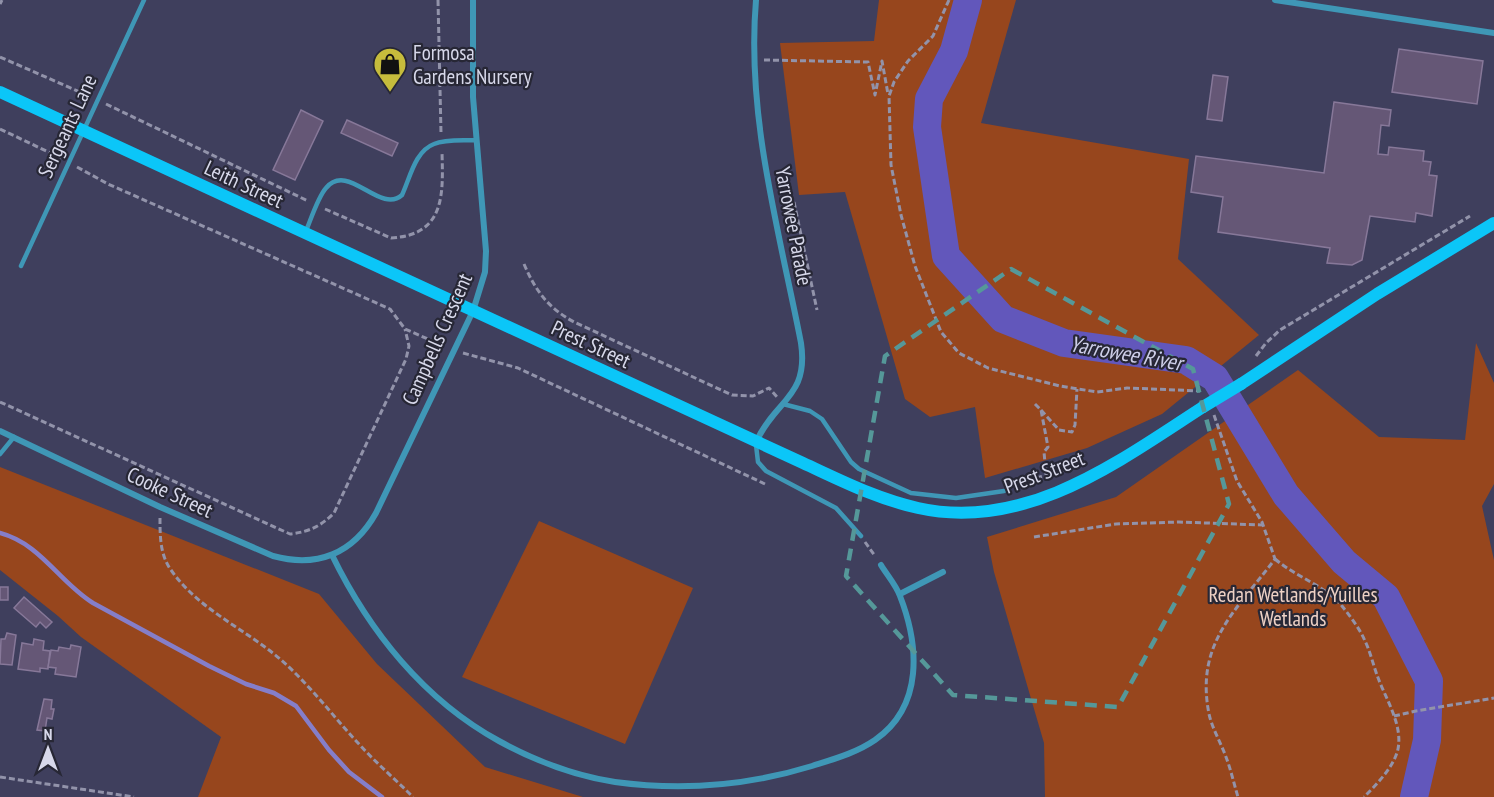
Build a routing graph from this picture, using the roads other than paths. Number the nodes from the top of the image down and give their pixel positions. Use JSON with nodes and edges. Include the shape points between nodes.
{"nodes":[{"id":1,"x":144,"y":0,"type":"edge"},
{"id":2,"x":473,"y":0,"type":"edge"},
{"id":3,"x":756,"y":0,"type":"edge"},
{"id":4,"x":1275,"y":0,"type":"edge"},
{"id":5,"x":1494,"y":33,"type":"edge"},
{"id":6,"x":0,"y":92,"type":"edge"},
{"id":7,"x":82,"y":130,"type":"junction"},
{"id":8,"x":476,"y":140,"type":"junction"},
{"id":9,"x":1494,"y":224,"type":"edge"},
{"id":10,"x":305,"y":233,"type":"junction"},
{"id":11,"x":21,"y":266,"type":"dead end"},
{"id":12,"x":473,"y":311,"type":"junction"},
{"id":13,"x":783,"y":404,"type":"junction"},
{"id":14,"x":0,"y":431,"type":"edge"},
{"id":15,"x":14,"y":437,"type":"junction"},
{"id":16,"x":756,"y":442,"type":"junction"},
{"id":17,"x":0,"y":454,"type":"edge"},
{"id":18,"x":1004,"y":491,"type":"road end"},
{"id":19,"x":861,"y":536,"type":"road end"},
{"id":20,"x":332,"y":555,"type":"junction"},
{"id":21,"x":881,"y":565,"type":"road end"},
{"id":22,"x":943,"y":572,"type":"dead end"},
{"id":23,"x":900,"y":594,"type":"junction"}],
"edges":[{"from":1,"to":7,"type":"lane","name":"Sergeants Lane"},
{"from":2,"to":8,"type":"street","name":"Campbells Crescent"},
{"from":3,"to":13,"type":"street","name":"Yarrowee Parade","via":[[763,153],[803,359],[800,380]]},
{"from":4,"to":5,"type":"street"},
{"from":6,"to":7,"type":"main road","name":"Leith Street"},
{"from":7,"to":10,"type":"main road","name":"Leith Street"},
{"from":7,"to":11,"type":"lane","name":"Sergeants Lane"},
{"from":8,"to":10,"type":"lane","via":[[435,143],[424,150],[398,199],[389,201],[349,182],[336,181],[326,188]]},
{"from":8,"to":12,"type":"street","name":"Campbells Crescent","via":[[486,266]]},
{"from":9,"to":16,"type":"main road","name":"Prest Street","bridge":true,"via":[[1377,294],[1127,456],[1076,485],[1020,505],[976,513],[936,512],[867,492]]},
{"from":10,"to":12,"type":"main road","name":"Leith Street"},
{"from":12,"to":16,"type":"main road","name":"Prest Street"},
{"from":12,"to":20,"type":"street","name":"Campbells Crescent","via":[[370,522],[355,539]]},
{"from":13,"to":16,"type":"street","name":"Yarrowee Parade"},
{"from":13,"to":18,"type":"lane","via":[[810,411],[822,419],[859,469],[911,493],[956,498]]},
{"from":14,"to":15,"type":"street","name":"Cooke Street"},
{"from":15,"to":17,"type":"lane"},
{"from":15,"to":20,"type":"street","name":"Cooke Street","via":[[273,556],[312,561]]},
{"from":16,"to":19,"type":"lane","via":[[758,462],[766,471],[836,508]]},
{"from":20,"to":23,"type":"street","via":[[349,589],[392,652],[460,716],[496,740],[556,766],[612,781],[656,786],[708,786],[761,779],[847,755],[876,740],[902,708],[915,672],[911,634]]},
{"from":21,"to":23,"type":"street"},
{"from":22,"to":23,"type":"street"}]}
